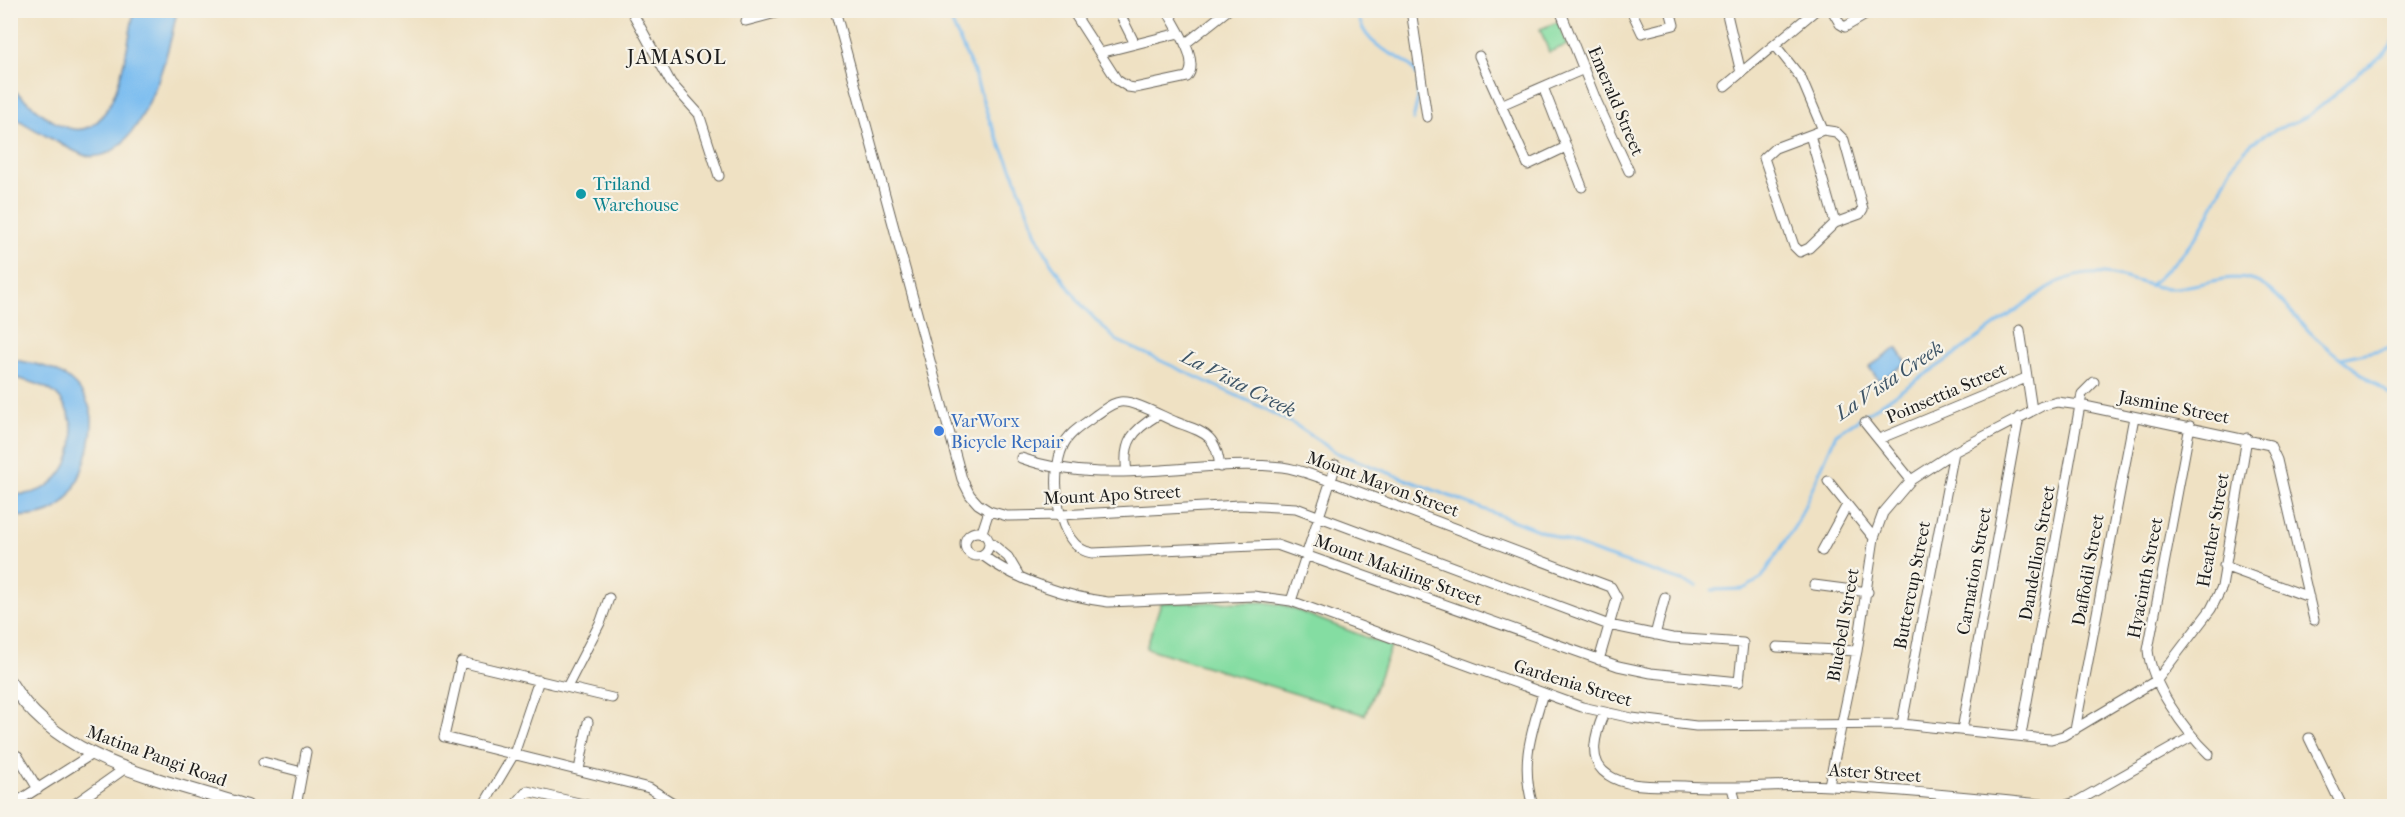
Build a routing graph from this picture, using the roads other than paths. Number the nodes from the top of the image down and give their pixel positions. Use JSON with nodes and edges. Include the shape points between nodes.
{"nodes":[{"id":1,"x":631,"y":10,"type":"edge"},
{"id":2,"x":787,"y":10,"type":"edge"},
{"id":3,"x":835,"y":10,"type":"edge"},
{"id":4,"x":1072,"y":10,"type":"edge"},
{"id":5,"x":1118,"y":10,"type":"edge"},
{"id":6,"x":1167,"y":10,"type":"edge"},
{"id":7,"x":1228,"y":10,"type":"edge"},
{"id":8,"x":1411,"y":10,"type":"edge"},
{"id":9,"x":1560,"y":10,"type":"edge"},
{"id":10,"x":1631,"y":10,"type":"edge"},
{"id":11,"x":1670,"y":10,"type":"edge"},
{"id":12,"x":1816,"y":10,"type":"edge"},
{"id":13,"x":1832,"y":10,"type":"edge"},
{"id":14,"x":1874,"y":10,"type":"edge"},
{"id":15,"x":1729,"y":12,"type":"edge"},
{"id":16,"x":746,"y":21,"type":"dead end"},
{"id":17,"x":1179,"y":33,"type":"junction"},
{"id":18,"x":1135,"y":44,"type":"junction"},
{"id":19,"x":1185,"y":44,"type":"junction"},
{"id":20,"x":1775,"y":45,"type":"junction"},
{"id":21,"x":1100,"y":53,"type":"junction"},
{"id":22,"x":1479,"y":56,"type":"dead end"},
{"id":23,"x":1584,"y":69,"type":"junction"},
{"id":24,"x":1741,"y":73,"type":"junction"},
{"id":25,"x":1725,"y":86,"type":"dead end"},
{"id":26,"x":1543,"y":87,"type":"junction"},
{"id":27,"x":1501,"y":105,"type":"junction"},
{"id":28,"x":1427,"y":117,"type":"dead end"},
{"id":29,"x":1823,"y":130,"type":"junction"},
{"id":30,"x":1810,"y":135,"type":"junction"},
{"id":31,"x":1566,"y":147,"type":"junction"},
{"id":32,"x":1629,"y":171,"type":"dead end"},
{"id":33,"x":719,"y":176,"type":"dead end"},
{"id":34,"x":1582,"y":188,"type":"dead end"},
{"id":35,"x":1835,"y":223,"type":"junction"},
{"id":36,"x":2020,"y":330,"type":"dead end"},
{"id":37,"x":2025,"y":378,"type":"junction"},
{"id":38,"x":2094,"y":382,"type":"dead end"},
{"id":39,"x":2080,"y":405,"type":"junction"},
{"id":40,"x":2032,"y":410,"type":"junction"},
{"id":41,"x":1158,"y":416,"type":"junction"},
{"id":42,"x":2019,"y":417,"type":"junction"},
{"id":43,"x":2134,"y":417,"type":"junction"},
{"id":44,"x":1865,"y":423,"type":"dead end"},
{"id":45,"x":2190,"y":426,"type":"junction"},
{"id":46,"x":2247,"y":438,"type":"junction"},
{"id":47,"x":1879,"y":439,"type":"junction"},
{"id":48,"x":1954,"y":452,"type":"junction"},
{"id":49,"x":1021,"y":458,"type":"dead end"},
{"id":50,"x":1336,"y":465,"type":"dead end"},
{"id":51,"x":1220,"y":467,"type":"junction"},
{"id":52,"x":1058,"y":469,"type":"junction"},
{"id":53,"x":1127,"y":472,"type":"junction"},
{"id":54,"x":1911,"y":480,"type":"junction"},
{"id":55,"x":1330,"y":481,"type":"junction"},
{"id":56,"x":1828,"y":481,"type":"dead end"},
{"id":57,"x":1847,"y":505,"type":"junction"},
{"id":58,"x":989,"y":511,"type":"junction"},
{"id":59,"x":1061,"y":515,"type":"junction"},
{"id":60,"x":1318,"y":517,"type":"junction"},
{"id":61,"x":982,"y":532,"type":"junction"},
{"id":62,"x":1874,"y":538,"type":"junction"},
{"id":63,"x":990,"y":542,"type":"junction"},
{"id":64,"x":1822,"y":551,"type":"dead end"},
{"id":65,"x":1306,"y":554,"type":"junction"},
{"id":66,"x":982,"y":555,"type":"junction"},
{"id":67,"x":2224,"y":566,"type":"junction"},
{"id":68,"x":1018,"y":574,"type":"junction"},
{"id":69,"x":1814,"y":585,"type":"dead end"},
{"id":70,"x":1868,"y":592,"type":"junction"},
{"id":71,"x":1665,"y":597,"type":"dead end"},
{"id":72,"x":2309,"y":597,"type":"junction"},
{"id":73,"x":609,"y":598,"type":"dead end"},
{"id":74,"x":1291,"y":601,"type":"junction"},
{"id":75,"x":2314,"y":620,"type":"dead end"},
{"id":76,"x":1609,"y":625,"type":"junction"},
{"id":77,"x":1655,"y":635,"type":"junction"},
{"id":78,"x":1777,"y":647,"type":"dead end"},
{"id":79,"x":1857,"y":651,"type":"junction"},
{"id":80,"x":1599,"y":660,"type":"junction"},
{"id":81,"x":2157,"y":680,"type":"junction"},
{"id":82,"x":538,"y":681,"type":"junction"},
{"id":83,"x":10,"y":682,"type":"edge"},
{"id":84,"x":1738,"y":682,"type":"joint"},
{"id":85,"x":567,"y":687,"type":"junction"},
{"id":86,"x":1543,"y":693,"type":"junction"},
{"id":87,"x":612,"y":698,"type":"dead end"},
{"id":88,"x":1605,"y":713,"type":"junction"},
{"id":89,"x":588,"y":722,"type":"dead end"},
{"id":90,"x":1840,"y":724,"type":"junction"},
{"id":91,"x":1902,"y":724,"type":"junction"},
{"id":92,"x":1962,"y":730,"type":"junction"},
{"id":93,"x":2075,"y":730,"type":"junction"},
{"id":94,"x":2021,"y":735,"type":"junction"},
{"id":95,"x":2191,"y":737,"type":"junction"},
{"id":96,"x":2309,"y":738,"type":"dead end"},
{"id":97,"x":10,"y":752,"type":"edge"},
{"id":98,"x":306,"y":752,"type":"dead end"},
{"id":99,"x":92,"y":754,"type":"junction"},
{"id":100,"x":514,"y":754,"type":"junction"},
{"id":101,"x":2210,"y":754,"type":"dead end"},
{"id":102,"x":263,"y":762,"type":"dead end"},
{"id":103,"x":127,"y":767,"type":"junction"},
{"id":104,"x":579,"y":770,"type":"junction"},
{"id":105,"x":302,"y":772,"type":"junction"},
{"id":106,"x":1829,"y":785,"type":"junction"},
{"id":107,"x":1732,"y":788,"type":"junction"},
{"id":108,"x":38,"y":789,"type":"junction"},
{"id":109,"x":10,"y":806,"type":"edge"},
{"id":110,"x":72,"y":807,"type":"edge"},
{"id":111,"x":247,"y":807,"type":"edge"},
{"id":112,"x":296,"y":807,"type":"edge"},
{"id":113,"x":483,"y":807,"type":"edge"},
{"id":114,"x":514,"y":807,"type":"edge"},
{"id":115,"x":592,"y":807,"type":"edge"},
{"id":116,"x":678,"y":807,"type":"edge"},
{"id":117,"x":1533,"y":807,"type":"edge"},
{"id":118,"x":1737,"y":807,"type":"edge"},
{"id":119,"x":2342,"y":807,"type":"edge"}],
"edges":[{"from":1,"to":33,"type":"street","via":[[665,75],[699,114]]},
{"from":2,"to":16,"type":"street"},
{"from":3,"to":58,"type":"street","via":[[962,479],[973,499]]},
{"from":4,"to":21,"type":"street"},
{"from":5,"to":18,"type":"street"},
{"from":6,"to":17,"type":"street"},
{"from":7,"to":19,"type":"street"},
{"from":8,"to":28,"type":"street"},
{"from":9,"to":23,"type":"street","name":"Emerald Street"},
{"from":10,"to":11,"type":"street","via":[[1642,33],[1674,25]]},
{"from":12,"to":20,"type":"street"},
{"from":13,"to":14,"type":"street","via":[[1845,27]]},
{"from":15,"to":24,"type":"street"},
{"from":17,"to":18,"type":"street"},
{"from":17,"to":19,"type":"street"},
{"from":18,"to":21,"type":"street"},
{"from":19,"to":21,"type":"street","via":[[1193,67],[1187,77],[1135,88],[1117,80]]},
{"from":20,"to":24,"type":"street"},
{"from":20,"to":29,"type":"street","via":[[1801,78]]},
{"from":22,"to":27,"type":"street"},
{"from":23,"to":26,"type":"street"},
{"from":23,"to":32,"type":"street","name":"Emerald Street"},
{"from":24,"to":25,"type":"street"},
{"from":26,"to":27,"type":"street"},
{"from":26,"to":31,"type":"street"},
{"from":27,"to":31,"type":"street","via":[[1528,165]]},
{"from":29,"to":30,"type":"street"},
{"from":29,"to":35,"type":"street","via":[[1836,132],[1844,140],[1863,206],[1860,214]]},
{"from":30,"to":35,"type":"street"},
{"from":30,"to":35,"type":"street","via":[[1770,151],[1764,163],[1797,251],[1809,248]]},
{"from":31,"to":34,"type":"street"},
{"from":36,"to":37,"type":"street"},
{"from":37,"to":40,"type":"street"},
{"from":37,"to":47,"type":"street","name":"Poinsettia Street"},
{"from":38,"to":39,"type":"street","name":"Dandellion Street","via":[[2083,390]]},
{"from":39,"to":40,"type":"street","name":"Jasmine Street","via":[[2051,402]]},
{"from":39,"to":43,"type":"street","name":"Jasmine Street"},
{"from":39,"to":94,"type":"street","name":"Dandellion Street"},
{"from":40,"to":42,"type":"street","name":"Jasmine Street"},
{"from":41,"to":51,"type":"street","name":"Mount Makiling Street","via":[[1210,438]]},
{"from":41,"to":52,"type":"street","name":"Mount Makiling Street","via":[[1128,402],[1108,406],[1066,440]]},
{"from":41,"to":53,"type":"street","via":[[1143,424],[1128,440]]},
{"from":42,"to":48,"type":"street","name":"Jasmine Street"},
{"from":42,"to":92,"type":"street","name":"Carnation Street"},
{"from":43,"to":45,"type":"street","name":"Jasmine Street"},
{"from":43,"to":93,"type":"street","name":"Daffodil Street"},
{"from":44,"to":47,"type":"street"},
{"from":45,"to":46,"type":"street","name":"Jasmine Street"},
{"from":45,"to":81,"type":"street","name":"Hyacinth Street","via":[[2148,650]]},
{"from":46,"to":67,"type":"street","name":"Heather Street"},
{"from":46,"to":72,"type":"street","name":"Jasmine Street","via":[[2265,442],[2275,453]]},
{"from":47,"to":54,"type":"street"},
{"from":48,"to":54,"type":"street","name":"Jasmine Street"},
{"from":48,"to":91,"type":"street","name":"Buttercup Street"},
{"from":49,"to":52,"type":"street","name":"Mount Mayon Street"},
{"from":50,"to":55,"type":"street"},
{"from":51,"to":53,"type":"street","name":"Mount Mayon Street"},
{"from":51,"to":55,"type":"street","name":"Mount Mayon Street","via":[[1283,468]]},
{"from":52,"to":53,"type":"street","name":"Mount Mayon Street"},
{"from":52,"to":59,"type":"street","name":"Mount Makiling Street"},
{"from":54,"to":62,"type":"street","name":"Bluebell Street","via":[[1883,513]]},
{"from":55,"to":60,"type":"street"},
{"from":55,"to":76,"type":"street","name":"Mount Mayon Street","via":[[1608,585],[1616,592]]},
{"from":56,"to":57,"type":"street"},
{"from":57,"to":62,"type":"street"},
{"from":57,"to":64,"type":"street"},
{"from":58,"to":59,"type":"street","name":"Mount Apo Street","via":[[1015,516]]},
{"from":58,"to":61,"type":"street"},
{"from":59,"to":60,"type":"street","name":"Mount Apo Street","via":[[1266,505],[1296,508]]},
{"from":59,"to":65,"type":"street","name":"Mount Makiling Street","via":[[1071,542],[1088,553],[1263,544]]},
{"from":60,"to":65,"type":"street"},
{"from":60,"to":76,"type":"street","name":"Mount Apo Street"},
{"from":61,"to":63,"type":"street"},
{"from":61,"to":66,"type":"street","via":[[970,534],[965,544],[971,554]]},
{"from":62,"to":70,"type":"street","name":"Bluebell Street"},
{"from":63,"to":66,"type":"street"},
{"from":63,"to":68,"type":"street","via":[[1008,557]]},
{"from":65,"to":74,"type":"street"},
{"from":65,"to":80,"type":"street","name":"Mount Makiling Street"},
{"from":66,"to":68,"type":"street","name":"Gardenia Street"},
{"from":67,"to":72,"type":"street"},
{"from":67,"to":81,"type":"street","name":"Heather Street","via":[[2217,600]]},
{"from":68,"to":74,"type":"street","name":"Gardenia Street","via":[[1066,593],[1108,602],[1253,596]]},
{"from":69,"to":70,"type":"street"},
{"from":70,"to":79,"type":"street","name":"Bluebell Street"},
{"from":71,"to":77,"type":"street"},
{"from":72,"to":75,"type":"street","name":"Jasmine Street"},
{"from":73,"to":85,"type":"street"},
{"from":74,"to":86,"type":"street","name":"Gardenia Street"},
{"from":76,"to":77,"type":"street","name":"Mount Apo Street"},
{"from":76,"to":80,"type":"street"},
{"from":77,"to":84,"type":"street","name":"Mount Apo Street","via":[[1743,643]]},
{"from":78,"to":79,"type":"street"},
{"from":79,"to":90,"type":"street","name":"Bluebell Street"},
{"from":80,"to":84,"type":"street","name":"Mount Makiling Street","via":[[1651,673]]},
{"from":81,"to":93,"type":"street","name":"Gardenia Street"},
{"from":81,"to":95,"type":"street","name":"Hyacinth Street"},
{"from":82,"to":85,"type":"street"},
{"from":82,"to":100,"type":"street"},
{"from":82,"to":100,"type":"street","via":[[461,662],[444,737]]},
{"from":83,"to":99,"type":"street","name":"Matina Pangi Road","via":[[52,730]]},
{"from":85,"to":87,"type":"street"},
{"from":86,"to":88,"type":"street","name":"Gardenia Street"},
{"from":86,"to":117,"type":"street","via":[[1527,749],[1526,771]]},
{"from":88,"to":90,"type":"street","name":"Gardenia Street","via":[[1696,726]]},
{"from":88,"to":107,"type":"street","name":"Aster Street","via":[[1594,746],[1598,763],[1607,775],[1623,782]]},
{"from":89,"to":104,"type":"street"},
{"from":90,"to":91,"type":"street","name":"Gardenia Street"},
{"from":90,"to":106,"type":"street","name":"Bluebell Street"},
{"from":91,"to":92,"type":"street","name":"Gardenia Street"},
{"from":92,"to":94,"type":"street","name":"Gardenia Street"},
{"from":93,"to":94,"type":"street","name":"Gardenia Street","via":[[2051,739]]},
{"from":95,"to":101,"type":"street","name":"Hyacinth Street"},
{"from":95,"to":106,"type":"street","name":"Aster Street","via":[[2076,802],[2062,806]]},
{"from":96,"to":119,"type":"street"},
{"from":97,"to":108,"type":"street","via":[[18,756]]},
{"from":98,"to":105,"type":"street"},
{"from":99,"to":103,"type":"street","name":"Matina Pangi Road"},
{"from":99,"to":108,"type":"street"},
{"from":100,"to":104,"type":"street"},
{"from":100,"to":113,"type":"street"},
{"from":102,"to":105,"type":"street"},
{"from":103,"to":110,"type":"street"},
{"from":103,"to":111,"type":"street","name":"Matina Pangi Road"},
{"from":104,"to":116,"type":"street","via":[[649,788]]},
{"from":105,"to":112,"type":"street"},
{"from":106,"to":107,"type":"street","name":"Aster Street"},
{"from":107,"to":118,"type":"street"},
{"from":108,"to":109,"type":"street"},
{"from":114,"to":115,"type":"street","via":[[524,792]]}]}
